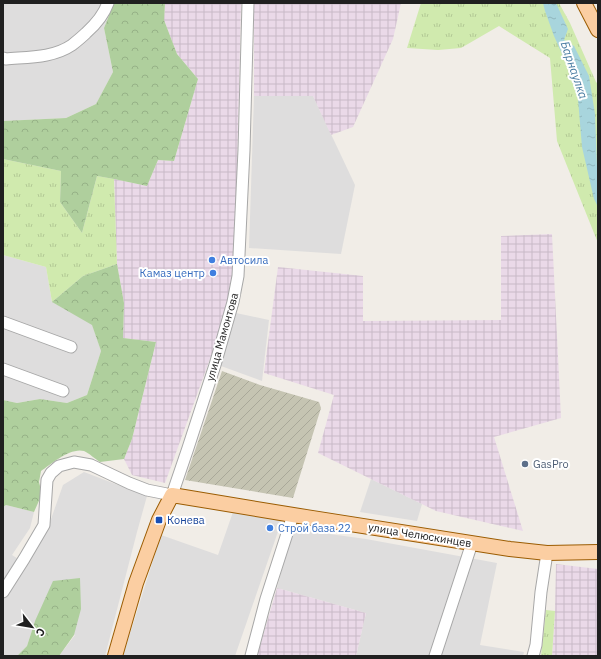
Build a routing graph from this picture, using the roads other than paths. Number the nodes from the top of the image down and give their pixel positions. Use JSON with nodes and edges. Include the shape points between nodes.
{"nodes":[{"id":1,"x":108,"y":3,"type":"edge"},
{"id":2,"x":248,"y":3,"type":"edge"},
{"id":3,"x":584,"y":3,"type":"edge"},
{"id":4,"x":598,"y":30,"type":"edge"},
{"id":5,"x":3,"y":58,"type":"edge"},
{"id":6,"x":3,"y":322,"type":"edge"},
{"id":7,"x":71,"y":347,"type":"dead end"},
{"id":8,"x":3,"y":369,"type":"edge"},
{"id":9,"x":63,"y":391,"type":"dead end"},
{"id":10,"x":172,"y":494,"type":"junction"},
{"id":11,"x":293,"y":516,"type":"junction"},
{"id":12,"x":472,"y":544,"type":"junction"},
{"id":13,"x":598,"y":552,"type":"edge"},
{"id":14,"x":547,"y":553,"type":"junction"},
{"id":15,"x":3,"y":592,"type":"edge"},
{"id":16,"x":115,"y":656,"type":"edge"},
{"id":17,"x":251,"y":656,"type":"edge"},
{"id":18,"x":435,"y":656,"type":"edge"},
{"id":19,"x":533,"y":656,"type":"edge"}],
"edges":[{"from":1,"to":5,"type":"street","via":[[89,30],[72,45],[40,56]]},
{"from":2,"to":10,"type":"street","name":"улица Мамонтова","via":[[238,276],[215,365]]},
{"from":3,"to":4,"type":"main road"},
{"from":6,"to":7,"type":"street"},
{"from":8,"to":9,"type":"street"},
{"from":10,"to":11,"type":"main road","name":"улица Челюскинцев"},
{"from":10,"to":15,"type":"street","via":[[147,490],[91,465],[74,462],[59,466],[47,480],[44,525]]},
{"from":10,"to":16,"type":"main road","name":"улица Мамонтова","via":[[159,520],[136,583]]},
{"from":11,"to":12,"type":"main road","name":"улица Челюскинцев"},
{"from":11,"to":17,"type":"street"},
{"from":12,"to":14,"type":"main road","name":"улица Челюскинцев"},
{"from":12,"to":18,"type":"street"},
{"from":13,"to":14,"type":"main road","name":"улица Челюскинцев"},
{"from":14,"to":19,"type":"street"}]}
